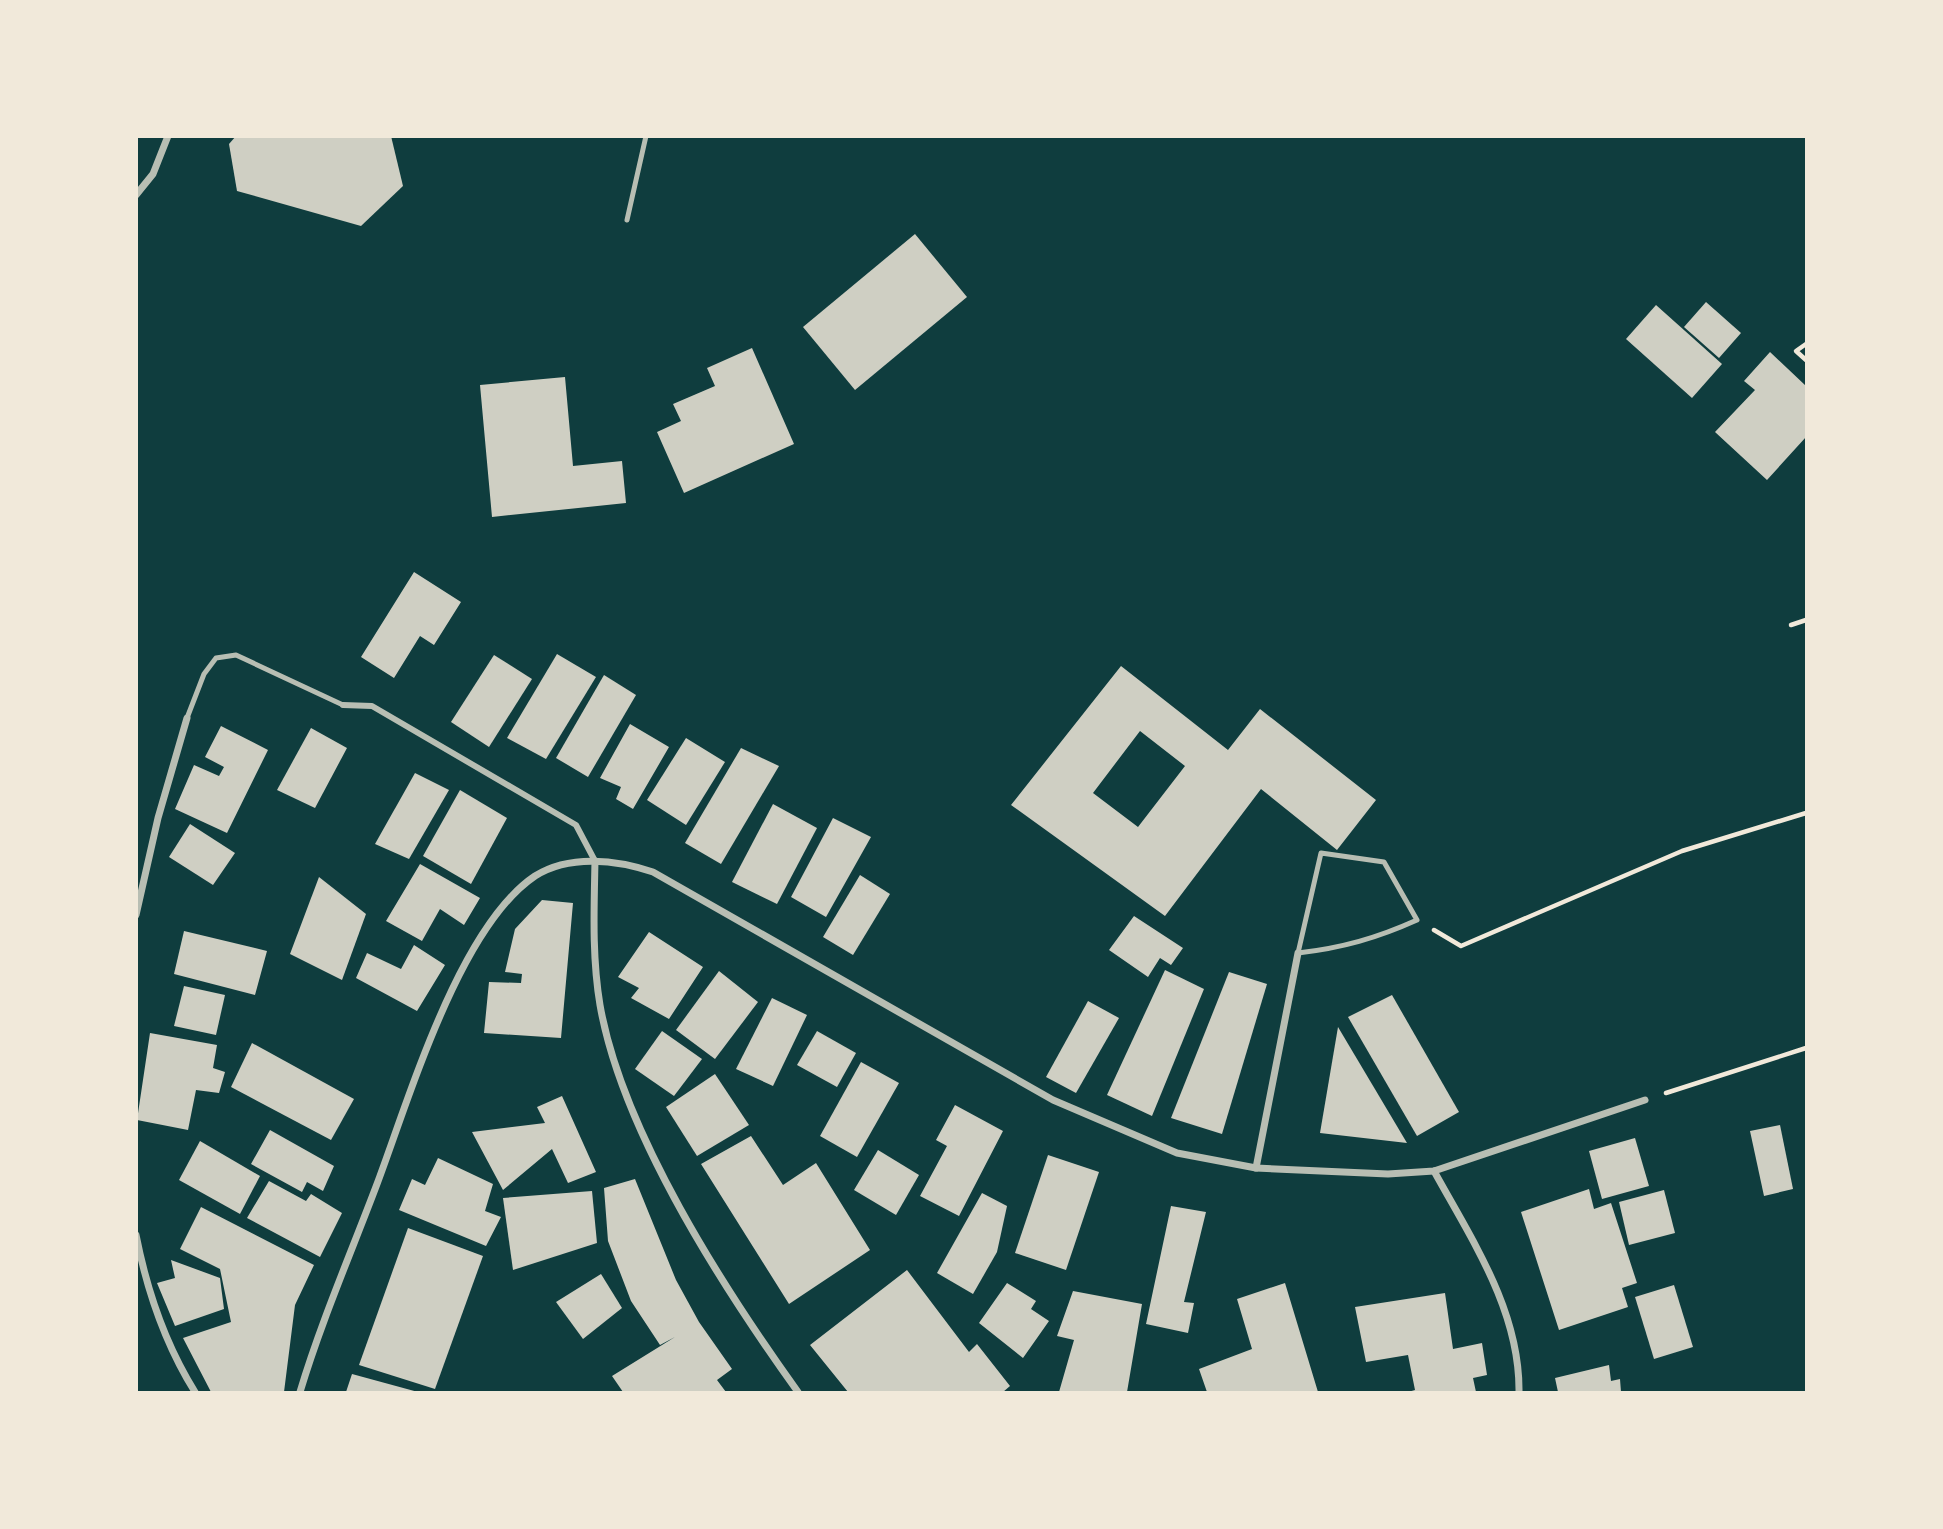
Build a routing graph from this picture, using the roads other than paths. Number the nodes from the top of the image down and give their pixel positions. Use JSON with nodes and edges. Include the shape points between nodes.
{"nodes":[{"id":1,"x":168,"y":136,"type":"edge"},
{"id":2,"x":646,"y":136,"type":"edge"},
{"id":3,"x":136,"y":195,"type":"edge"},
{"id":4,"x":627,"y":220,"type":"dead end"},
{"id":5,"x":343,"y":705,"type":"joint"},
{"id":6,"x":187,"y":718,"type":"joint"},
{"id":7,"x":595,"y":861,"type":"junction"},
{"id":8,"x":136,"y":915,"type":"edge"},
{"id":9,"x":1298,"y":953,"type":"junction"},
{"id":10,"x":1645,"y":1100,"type":"road end"},
{"id":11,"x":1256,"y":1168,"type":"junction"},
{"id":12,"x":1434,"y":1171,"type":"junction"},
{"id":13,"x":136,"y":1235,"type":"edge"},
{"id":14,"x":146,"y":1286,"type":"junction"},
{"id":15,"x":136,"y":1288,"type":"edge"},
{"id":16,"x":195,"y":1392,"type":"edge"},
{"id":17,"x":300,"y":1392,"type":"edge"},
{"id":18,"x":798,"y":1392,"type":"edge"},
{"id":19,"x":1519,"y":1392,"type":"edge"}],
"edges":[{"from":1,"to":3,"type":"street","via":[[153,174]]},
{"from":2,"to":4,"type":"lane"},
{"from":5,"to":6,"type":"lane","via":[[236,654],[216,658],[204,674]]},
{"from":5,"to":7,"type":"street","via":[[372,706],[576,825]]},
{"from":6,"to":8,"type":"street"},
{"from":7,"to":11,"type":"street","via":[[624,862],[653,872],[1053,1100],[1117,1130],[1177,1153]]},
{"from":7,"to":17,"type":"street","via":[[566,864],[536,876],[476,945],[443,1007]]},
{"from":7,"to":18,"type":"street","via":[[594,955],[601,1007],[617,1066],[680,1208]]},
{"from":9,"to":9,"type":"lane","via":[[1352,945],[1417,920],[1384,862],[1321,853]]},
{"from":9,"to":11,"type":"street"},
{"from":10,"to":12,"type":"street"},
{"from":11,"to":12,"type":"street","via":[[1388,1174]]},
{"from":12,"to":19,"type":"street","via":[[1507,1313],[1519,1364]]},
{"from":13,"to":14,"type":"street"},
{"from":14,"to":15,"type":"street"},
{"from":14,"to":16,"type":"street","via":[[179,1367]]}]}
